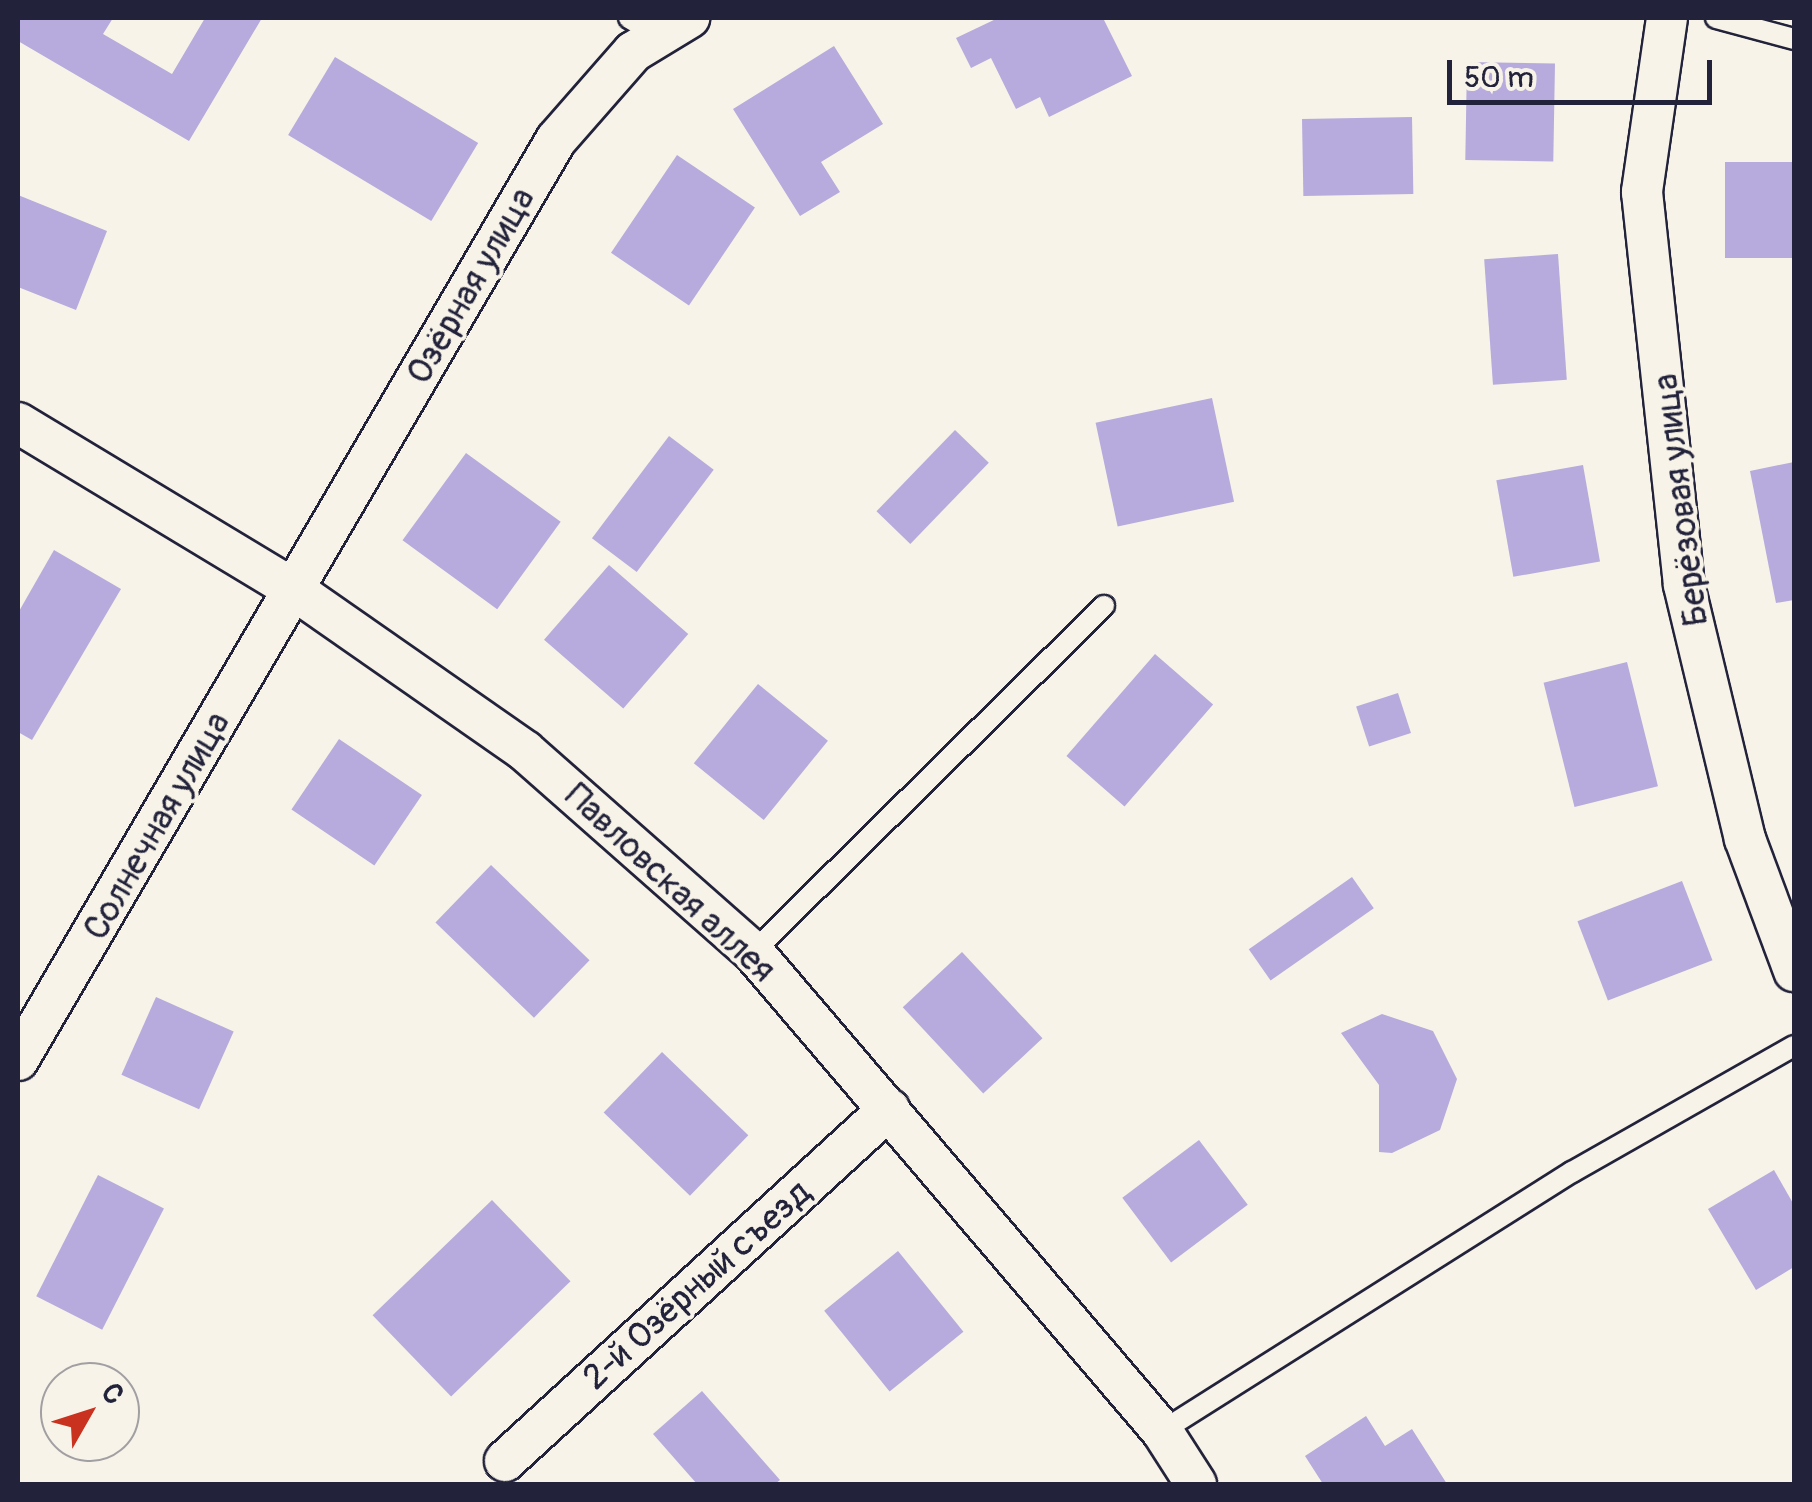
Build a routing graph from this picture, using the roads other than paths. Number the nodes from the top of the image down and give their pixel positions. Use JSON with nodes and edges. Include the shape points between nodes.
{"nodes":[{"id":1,"x":1667,"y":18,"type":"edge"},
{"id":2,"x":1716,"y":18,"type":"edge"},
{"id":3,"x":659,"y":24,"type":"edge"},
{"id":4,"x":1794,"y":39,"type":"edge"},
{"id":5,"x":18,"y":423,"type":"edge"},
{"id":6,"x":292,"y":589,"type":"junction"},
{"id":7,"x":1104,"y":606,"type":"dead end"},
{"id":8,"x":754,"y":952,"type":"junction"},
{"id":9,"x":1794,"y":970,"type":"edge"},
{"id":10,"x":1794,"y":1046,"type":"edge"},
{"id":11,"x":18,"y":1060,"type":"edge"},
{"id":12,"x":889,"y":1109,"type":"junction"},
{"id":13,"x":1162,"y":1431,"type":"junction"},
{"id":14,"x":505,"y":1461,"type":"dead end"},
{"id":15,"x":1196,"y":1484,"type":"edge"}],
"edges":[{"from":1,"to":9,"type":"street","name":"Берёзовая улица","via":[[1642,192],[1684,585],[1746,839]]},
{"from":2,"to":4,"type":"lane"},
{"from":3,"to":6,"type":"street","name":"Озёрная улица","via":[[556,140]]},
{"from":5,"to":6,"type":"street","name":"Павловская аллея"},
{"from":6,"to":8,"type":"street","name":"Павловская аллея","via":[[525,751]]},
{"from":6,"to":11,"type":"street","name":"Солнечная улица"},
{"from":7,"to":8,"type":"lane"},
{"from":8,"to":12,"type":"street","name":"Павловская аллея"},
{"from":10,"to":13,"type":"lane","via":[[1572,1172]]},
{"from":12,"to":13,"type":"street","name":"Павловская аллея"},
{"from":12,"to":14,"type":"street","name":"2-й Озёрный съезд"},
{"from":13,"to":15,"type":"street","name":"Павловская аллея"}]}
